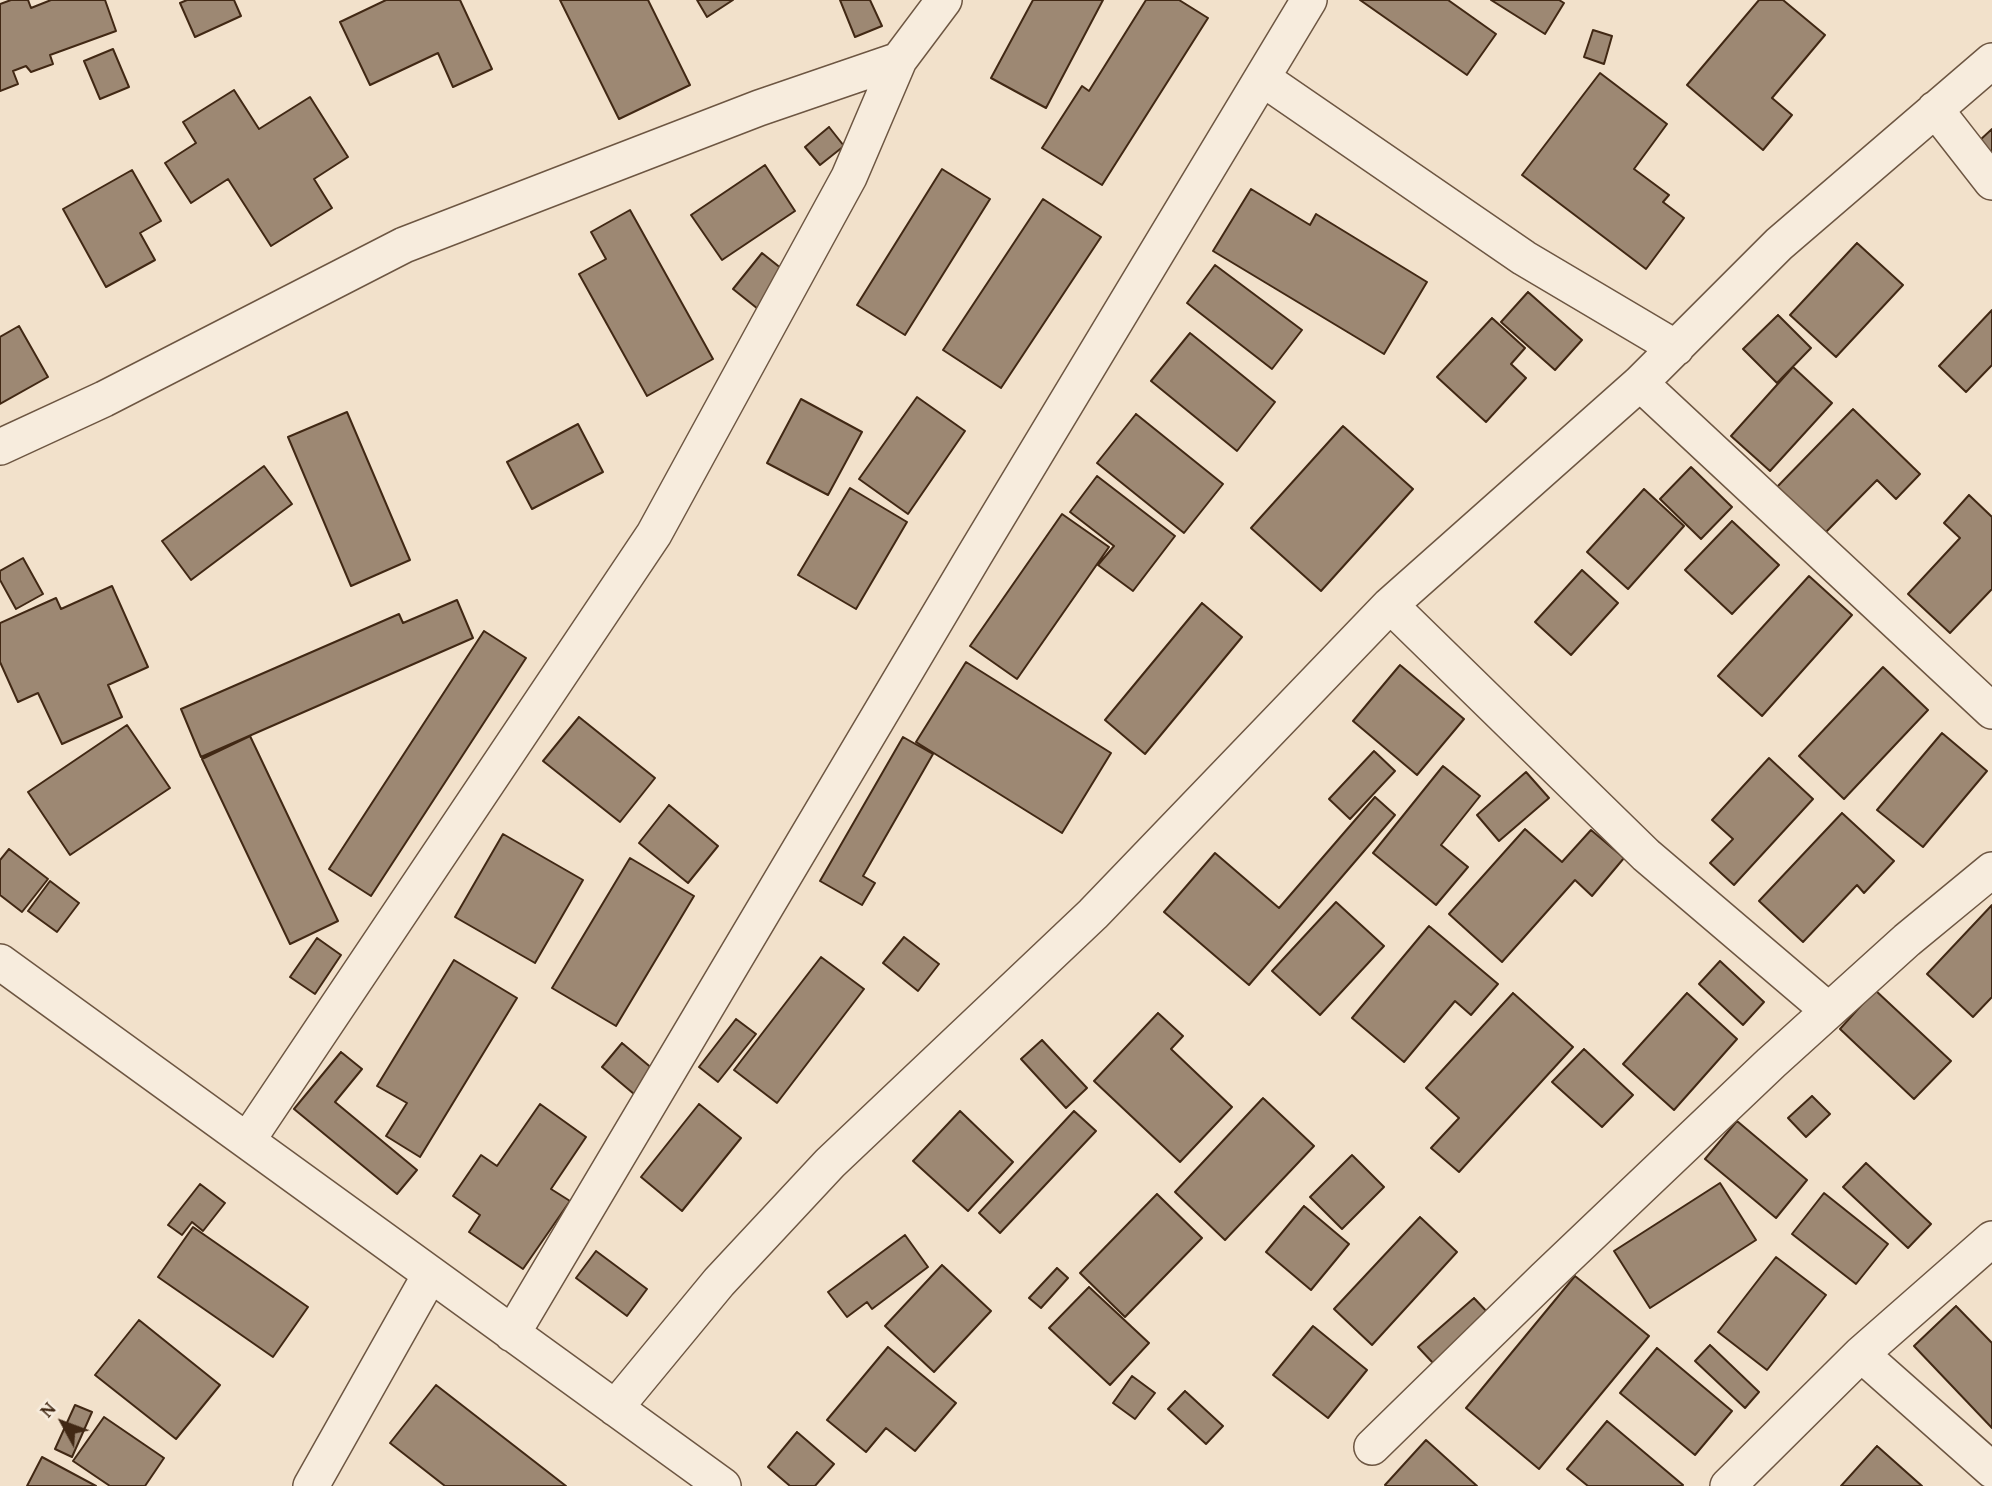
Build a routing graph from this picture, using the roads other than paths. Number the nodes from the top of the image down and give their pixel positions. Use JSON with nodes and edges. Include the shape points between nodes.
{"nodes":[{"id":1,"x":944,"y":0,"type":"edge"},
{"id":2,"x":1308,"y":0,"type":"edge"},
{"id":3,"x":899,"y":60,"type":"junction"},
{"id":4,"x":1992,"y":61,"type":"edge"},
{"id":5,"x":1262,"y":78,"type":"junction"},
{"id":6,"x":1935,"y":108,"type":"junction"},
{"id":7,"x":1992,"y":182,"type":"edge"},
{"id":8,"x":1676,"y":348,"type":"junction"},
{"id":9,"x":1640,"y":383,"type":"junction"},
{"id":10,"x":0,"y":447,"type":"edge"},
{"id":11,"x":1390,"y":605,"type":"junction"},
{"id":12,"x":1992,"y":711,"type":"edge"},
{"id":13,"x":1992,"y":870,"type":"edge"},
{"id":14,"x":0,"y":962,"type":"edge"},
{"id":15,"x":1828,"y":1010,"type":"junction"},
{"id":16,"x":247,"y":1141,"type":"junction"},
{"id":17,"x":1992,"y":1239,"type":"edge"},
{"id":18,"x":430,"y":1275,"type":"junction"},
{"id":19,"x":512,"y":1334,"type":"junction"},
{"id":20,"x":1861,"y":1354,"type":"junction"},
{"id":21,"x":615,"y":1408,"type":"junction"},
{"id":22,"x":1372,"y":1447,"type":"dead end"},
{"id":23,"x":1992,"y":1470,"type":"edge"},
{"id":24,"x":311,"y":1486,"type":"edge"},
{"id":25,"x":723,"y":1486,"type":"edge"},
{"id":26,"x":1728,"y":1486,"type":"edge"}],
"edges":[{"from":1,"to":3,"type":"street"},
{"from":2,"to":5,"type":"street"},
{"from":3,"to":10,"type":"street","via":[[759,108],[404,245],[104,399]]},
{"from":3,"to":16,"type":"street","via":[[849,177],[653,534]]},
{"from":4,"to":6,"type":"street"},
{"from":5,"to":8,"type":"street","via":[[1524,258]]},
{"from":5,"to":19,"type":"street"},
{"from":6,"to":7,"type":"street"},
{"from":6,"to":8,"type":"street","via":[[1779,244]]},
{"from":8,"to":9,"type":"street"},
{"from":9,"to":11,"type":"street"},
{"from":9,"to":12,"type":"street"},
{"from":11,"to":15,"type":"street","via":[[1646,855]]},
{"from":11,"to":21,"type":"street","via":[[1093,914],[830,1163],[719,1282]]},
{"from":13,"to":15,"type":"street"},
{"from":14,"to":16,"type":"street"},
{"from":15,"to":22,"type":"street"},
{"from":16,"to":18,"type":"street"},
{"from":17,"to":20,"type":"street"},
{"from":18,"to":19,"type":"street"},
{"from":18,"to":24,"type":"street"},
{"from":19,"to":21,"type":"street"},
{"from":20,"to":23,"type":"street"},
{"from":20,"to":26,"type":"street"},
{"from":21,"to":25,"type":"street"}]}
